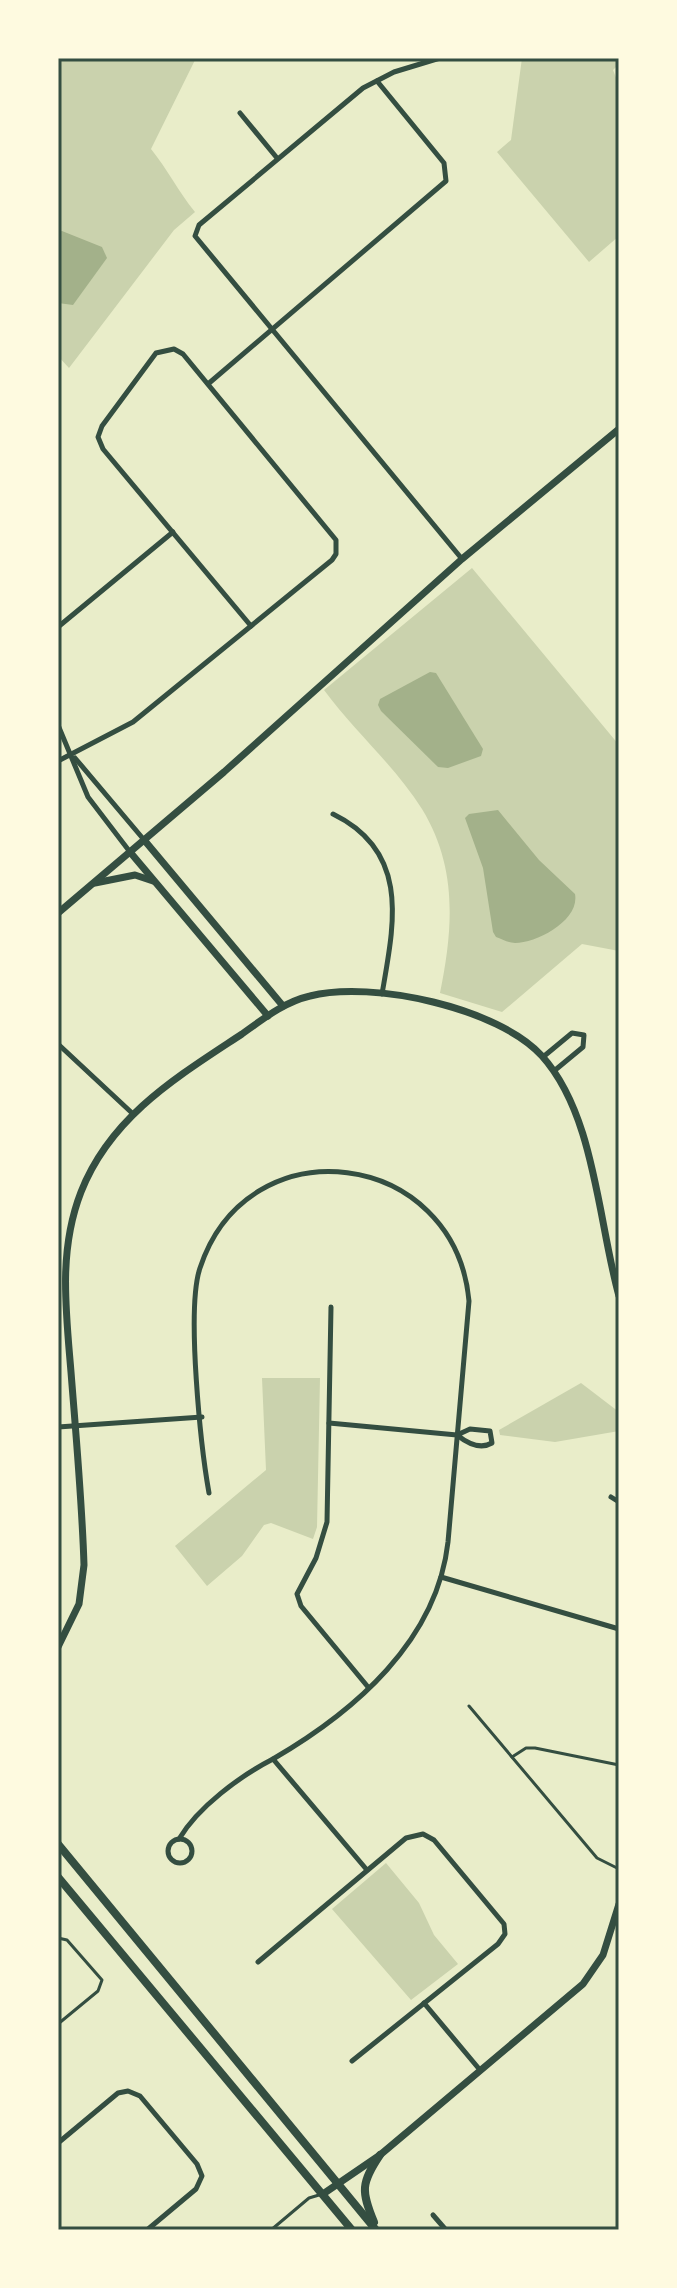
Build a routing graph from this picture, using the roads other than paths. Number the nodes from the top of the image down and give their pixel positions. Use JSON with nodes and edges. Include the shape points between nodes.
{"nodes":[{"id":1,"x":440,"y":58,"type":"edge"},
{"id":2,"x":448,"y":58,"type":"edge"},
{"id":3,"x":457,"y":58,"type":"edge"},
{"id":4,"x":377,"y":81,"type":"junction"},
{"id":5,"x":240,"y":113,"type":"dead end"},
{"id":6,"x":277,"y":158,"type":"junction"},
{"id":7,"x":271,"y":330,"type":"junction"},
{"id":8,"x":208,"y":384,"type":"junction"},
{"id":9,"x":619,"y":429,"type":"edge"},
{"id":10,"x":173,"y":532,"type":"junction"},
{"id":11,"x":462,"y":559,"type":"junction"},
{"id":12,"x":251,"y":626,"type":"junction"},
{"id":13,"x":58,"y":627,"type":"edge"},
{"id":14,"x":58,"y":725,"type":"edge"},
{"id":15,"x":72,"y":754,"type":"junction"},
{"id":16,"x":58,"y":761,"type":"edge"},
{"id":17,"x":333,"y":814,"type":"dead end"},
{"id":18,"x":145,"y":841,"type":"junction"},
{"id":19,"x":130,"y":852,"type":"junction"},
{"id":20,"x":93,"y":883,"type":"junction"},
{"id":21,"x":156,"y":883,"type":"junction"},
{"id":22,"x":58,"y":913,"type":"edge"},
{"id":23,"x":382,"y":994,"type":"junction"},
{"id":24,"x":283,"y":1006,"type":"junction"},
{"id":25,"x":268,"y":1016,"type":"junction"},
{"id":26,"x":58,"y":1044,"type":"edge"},
{"id":27,"x":543,"y":1057,"type":"junction"},
{"id":28,"x":554,"y":1071,"type":"junction"},
{"id":29,"x":132,"y":1113,"type":"junction"},
{"id":30,"x":619,"y":1296,"type":"edge"},
{"id":31,"x":61,"y":1299,"type":"edge"},
{"id":32,"x":331,"y":1307,"type":"dead end"},
{"id":33,"x":202,"y":1417,"type":"junction"},
{"id":34,"x":329,"y":1423,"type":"junction"},
{"id":35,"x":75,"y":1425,"type":"junction"},
{"id":36,"x":58,"y":1427,"type":"edge"},
{"id":37,"x":457,"y":1435,"type":"junction"},
{"id":38,"x":209,"y":1493,"type":"dead end"},
{"id":39,"x":611,"y":1497,"type":"dead end"},
{"id":40,"x":619,"y":1502,"type":"edge"},
{"id":41,"x":441,"y":1577,"type":"junction"},
{"id":42,"x":619,"y":1629,"type":"edge"},
{"id":43,"x":58,"y":1647,"type":"edge"},
{"id":44,"x":368,"y":1687,"type":"junction"},
{"id":45,"x":469,"y":1706,"type":"dead end"},
{"id":46,"x":512,"y":1757,"type":"junction"},
{"id":47,"x":273,"y":1759,"type":"junction"},
{"id":48,"x":619,"y":1765,"type":"edge"},
{"id":49,"x":179,"y":1839,"type":"junction"},
{"id":50,"x":58,"y":1844,"type":"edge"},
{"id":51,"x":619,"y":1869,"type":"edge"},
{"id":52,"x":367,"y":1870,"type":"junction"},
{"id":53,"x":58,"y":1877,"type":"edge"},
{"id":54,"x":619,"y":1904,"type":"edge"},
{"id":55,"x":616,"y":1933,"type":"edge"},
{"id":56,"x":58,"y":1938,"type":"edge"},
{"id":57,"x":258,"y":1962,"type":"dead end"},
{"id":58,"x":424,"y":2003,"type":"junction"},
{"id":59,"x":58,"y":2024,"type":"edge"},
{"id":60,"x":352,"y":2061,"type":"dead end"},
{"id":61,"x":480,"y":2070,"type":"junction"},
{"id":62,"x":58,"y":2143,"type":"edge"},
{"id":63,"x":380,"y":2155,"type":"junction"},
{"id":64,"x":339,"y":2184,"type":"junction"},
{"id":65,"x":323,"y":2194,"type":"junction"},
{"id":66,"x":433,"y":2215,"type":"dead end"},
{"id":67,"x":147,"y":2230,"type":"edge"},
{"id":68,"x":271,"y":2230,"type":"edge"},
{"id":69,"x":352,"y":2230,"type":"edge"},
{"id":70,"x":377,"y":2230,"type":"edge"},
{"id":71,"x":446,"y":2230,"type":"edge"}],
"edges":[{"from":1,"to":4,"type":"street"},
{"from":2,"to":3,"type":"street"},
{"from":4,"to":6,"type":"street"},
{"from":4,"to":7,"type":"street","via":[[444,163],[446,181]]},
{"from":5,"to":6,"type":"street"},
{"from":6,"to":7,"type":"street","via":[[195,231]]},
{"from":7,"to":8,"type":"street"},
{"from":7,"to":11,"type":"street"},
{"from":8,"to":10,"type":"street","via":[[180,350],[160,350],[99,432],[103,449]]},
{"from":8,"to":12,"type":"street","via":[[337,544],[332,560]]},
{"from":9,"to":11,"type":"street"},
{"from":10,"to":12,"type":"street"},
{"from":10,"to":13,"type":"street"},
{"from":11,"to":18,"type":"street"},
{"from":12,"to":15,"type":"street","via":[[133,722]]},
{"from":14,"to":15,"type":"street"},
{"from":15,"to":16,"type":"street"},
{"from":15,"to":18,"type":"street"},
{"from":15,"to":19,"type":"street","via":[[88,797]]},
{"from":17,"to":23,"type":"street","via":[[369,839],[388,877],[395,918]]},
{"from":18,"to":19,"type":"street"},
{"from":18,"to":24,"type":"street"},
{"from":19,"to":20,"type":"street"},
{"from":19,"to":21,"type":"street"},
{"from":20,"to":21,"type":"street","via":[[135,875]]},
{"from":20,"to":22,"type":"street"},
{"from":21,"to":25,"type":"street"},
{"from":23,"to":24,"type":"street","via":[[334,991]]},
{"from":23,"to":27,"type":"street","via":[[481,1016],[522,1037]]},
{"from":24,"to":25,"type":"street"},
{"from":25,"to":29,"type":"street","via":[[153,1093]]},
{"from":26,"to":29,"type":"street"},
{"from":27,"to":28,"type":"street"},
{"from":27,"to":28,"type":"street","via":[[572,1033],[584,1035],[583,1047]]},
{"from":28,"to":30,"type":"street","via":[[579,1121]]},
{"from":29,"to":31,"type":"street","via":[[81,1193]]},
{"from":31,"to":35,"type":"street"},
{"from":32,"to":34,"type":"street"},
{"from":33,"to":35,"type":"street"},
{"from":33,"to":37,"type":"street","via":[[195,1292],[215,1234],[241,1204],[272,1184],[309,1172],[347,1171],[410,1195],[437,1219],[456,1250],[469,1301]]},
{"from":33,"to":38,"type":"street"},
{"from":34,"to":37,"type":"street"},
{"from":34,"to":44,"type":"street","via":[[327,1522],[297,1594],[301,1606]]},
{"from":35,"to":36,"type":"street"},
{"from":35,"to":43,"type":"street","via":[[83,1583],[73,1620]]},
{"from":37,"to":37,"type":"street","via":[[469,1444],[485,1446],[494,1440],[488,1430]]},
{"from":37,"to":41,"type":"street"},
{"from":39,"to":40,"type":"street"},
{"from":41,"to":42,"type":"street"},
{"from":41,"to":44,"type":"street","via":[[411,1643]]},
{"from":44,"to":47,"type":"street"},
{"from":45,"to":46,"type":"lane"},
{"from":46,"to":48,"type":"lane","via":[[535,1748]]},
{"from":46,"to":51,"type":"lane","via":[[597,1858]]},
{"from":47,"to":49,"type":"street","via":[[188,1824]]},
{"from":47,"to":52,"type":"street"},
{"from":49,"to":49,"type":"street","via":[[167,1853],[179,1864],[192,1852],[187,1841]]},
{"from":50,"to":64,"type":"main road"},
{"from":52,"to":57,"type":"street"},
{"from":52,"to":58,"type":"street","via":[[410,1835],[429,1836],[505,1927],[502,1940]]},
{"from":53,"to":65,"type":"main road"},
{"from":54,"to":55,"type":"street"},
{"from":55,"to":61,"type":"street","via":[[583,1984]]},
{"from":56,"to":59,"type":"lane","via":[[67,1940],[102,1980],[98,1991]]},
{"from":58,"to":60,"type":"street"},
{"from":58,"to":61,"type":"street"},
{"from":61,"to":63,"type":"street"},
{"from":62,"to":67,"type":"street","via":[[118,2093],[140,2096],[202,2176],[196,2189]]},
{"from":63,"to":64,"type":"street"},
{"from":63,"to":70,"type":"main road","via":[[365,2176],[364,2188]]},
{"from":64,"to":65,"type":"street"},
{"from":64,"to":70,"type":"main road"},
{"from":65,"to":68,"type":"lane","via":[[309,2198]]},
{"from":65,"to":69,"type":"main road"},
{"from":66,"to":71,"type":"street"}]}
